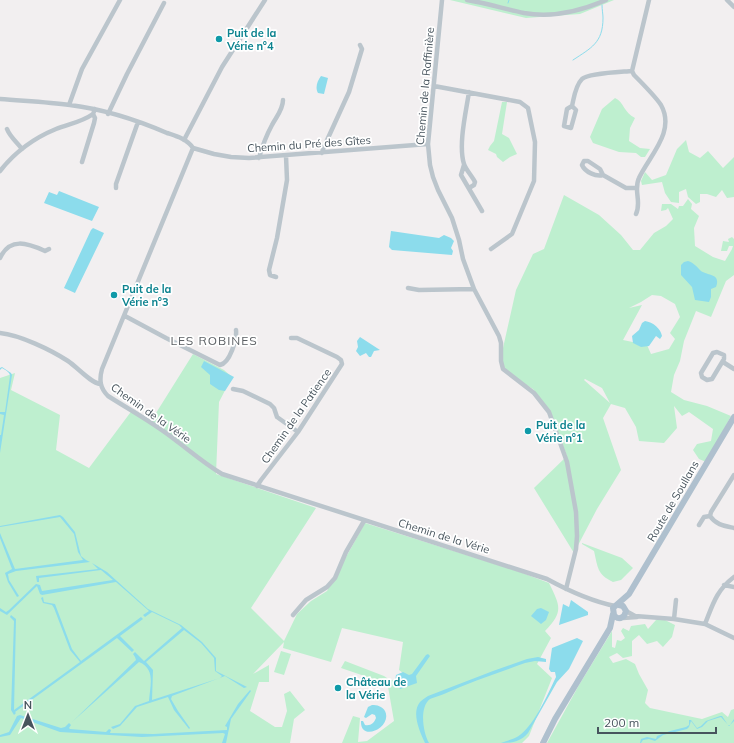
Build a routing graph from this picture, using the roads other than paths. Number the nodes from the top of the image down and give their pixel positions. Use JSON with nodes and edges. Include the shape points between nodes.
{"nodes":[{"id":1,"x":120,"y":0,"type":"edge"},
{"id":2,"x":265,"y":0,"type":"edge"},
{"id":3,"x":442,"y":0,"type":"edge"},
{"id":4,"x":467,"y":0,"type":"edge"},
{"id":5,"x":606,"y":0,"type":"edge"},
{"id":6,"x":649,"y":0,"type":"edge"},
{"id":7,"x":727,"y":0,"type":"edge"},
{"id":8,"x":164,"y":3,"type":"dead end"},
{"id":9,"x":734,"y":6,"type":"edge"},
{"id":10,"x":360,"y":44,"type":"dead end"},
{"id":11,"x":632,"y":71,"type":"junction"},
{"id":12,"x":434,"y":86,"type":"junction"},
{"id":13,"x":469,"y":92,"type":"junction"},
{"id":14,"x":0,"y":99,"type":"edge"},
{"id":15,"x":283,"y":100,"type":"dead end"},
{"id":16,"x":69,"y":105,"type":"junction"},
{"id":17,"x":572,"y":106,"type":"dead end"},
{"id":18,"x":94,"y":112,"type":"junction"},
{"id":19,"x":108,"y":114,"type":"junction"},
{"id":20,"x":138,"y":122,"type":"junction"},
{"id":21,"x":7,"y":128,"type":"dead end"},
{"id":22,"x":184,"y":140,"type":"junction"},
{"id":23,"x":428,"y":144,"type":"junction"},
{"id":24,"x":192,"y":148,"type":"junction"},
{"id":25,"x":22,"y":149,"type":"junction"},
{"id":26,"x":322,"y":153,"type":"junction"},
{"id":27,"x":286,"y":156,"type":"junction"},
{"id":28,"x":259,"y":158,"type":"junction"},
{"id":29,"x":82,"y":162,"type":"dead end"},
{"id":30,"x":464,"y":165,"type":"junction"},
{"id":31,"x":0,"y":171,"type":"edge"},
{"id":32,"x":603,"y":175,"type":"dead end"},
{"id":33,"x":116,"y":188,"type":"dead end"},
{"id":34,"x":468,"y":188,"type":"junction"},
{"id":35,"x":636,"y":188,"type":"junction"},
{"id":36,"x":482,"y":211,"type":"dead end"},
{"id":37,"x":636,"y":214,"type":"dead end"},
{"id":38,"x":49,"y":249,"type":"dead end"},
{"id":39,"x":491,"y":249,"type":"dead end"},
{"id":40,"x":0,"y":258,"type":"edge"},
{"id":41,"x":276,"y":277,"type":"dead end"},
{"id":42,"x":408,"y":288,"type":"dead end"},
{"id":43,"x":474,"y":289,"type":"junction"},
{"id":44,"x":125,"y":316,"type":"junction"},
{"id":45,"x":236,"y":330,"type":"dead end"},
{"id":46,"x":0,"y":333,"type":"edge"},
{"id":47,"x":291,"y":338,"type":"dead end"},
{"id":48,"x":723,"y":362,"type":"junction"},
{"id":49,"x":734,"y":369,"type":"edge"},
{"id":50,"x":100,"y":384,"type":"junction"},
{"id":51,"x":233,"y":389,"type":"dead end"},
{"id":52,"x":734,"y":417,"type":"edge"},
{"id":53,"x":298,"y":432,"type":"junction"},
{"id":54,"x":734,"y":475,"type":"edge"},
{"id":55,"x":732,"y":484,"type":"edge"},
{"id":56,"x":257,"y":486,"type":"junction"},
{"id":57,"x":710,"y":516,"type":"junction"},
{"id":58,"x":364,"y":521,"type":"junction"},
{"id":59,"x":699,"y":525,"type":"dead end"},
{"id":60,"x":734,"y":528,"type":"edge"},
{"id":61,"x":734,"y":576,"type":"edge"},
{"id":62,"x":724,"y":585,"type":"junction"},
{"id":63,"x":734,"y":588,"type":"edge"},
{"id":64,"x":566,"y":589,"type":"junction"},
{"id":65,"x":629,"y":594,"type":"junction"},
{"id":66,"x":676,"y":600,"type":"dead end"},
{"id":67,"x":615,"y":609,"type":"junction"},
{"id":68,"x":626,"y":610,"type":"junction"},
{"id":69,"x":293,"y":615,"type":"dead end"},
{"id":70,"x":642,"y":616,"type":"junction"},
{"id":71,"x":622,"y":618,"type":"junction"},
{"id":72,"x":674,"y":619,"type":"junction"},
{"id":73,"x":705,"y":624,"type":"junction"},
{"id":74,"x":610,"y":628,"type":"junction"},
{"id":75,"x":734,"y":638,"type":"edge"},
{"id":76,"x":543,"y":743,"type":"edge"}],
"edges":[{"from":1,"to":16,"type":"street","via":[[82,68]]},
{"from":2,"to":22,"type":"street","via":[[222,67]]},
{"from":3,"to":12,"type":"street","name":"Chemin de la Raffinière"},
{"from":4,"to":5,"type":"street","via":[[541,14],[576,11]]},
{"from":6,"to":11,"type":"street"},
{"from":7,"to":9,"type":"street"},
{"from":8,"to":19,"type":"street"},
{"from":10,"to":26,"type":"street","via":[[362,49],[349,92]]},
{"from":11,"to":17,"type":"street","via":[[582,79],[577,86]]},
{"from":11,"to":35,"type":"street","via":[[660,105],[665,126],[662,138],[638,179]]},
{"from":12,"to":13,"type":"street"},
{"from":12,"to":23,"type":"street","name":"Chemin de la Raffinière"},
{"from":13,"to":30,"type":"street","via":[[462,144]]},
{"from":13,"to":39,"type":"street","via":[[523,104],[529,112],[535,142],[536,172],[532,188],[512,234]]},
{"from":14,"to":16,"type":"street"},
{"from":15,"to":28,"type":"street","via":[[283,106],[262,145]]},
{"from":16,"to":18,"type":"street"},
{"from":18,"to":19,"type":"street"},
{"from":18,"to":25,"type":"street","via":[[87,118],[55,130]]},
{"from":18,"to":29,"type":"street","via":[[94,123]]},
{"from":19,"to":20,"type":"street"},
{"from":20,"to":22,"type":"street"},
{"from":20,"to":33,"type":"street"},
{"from":21,"to":25,"type":"street","via":[[9,135]]},
{"from":22,"to":24,"type":"street"},
{"from":23,"to":26,"type":"street","name":"Chemin du Pré des Gîtes"},
{"from":23,"to":43,"type":"street","name":"Chemin de la Raffinière","via":[[433,177],[452,218]]},
{"from":24,"to":28,"type":"street","name":"Chemin du Pré des Gîtes","via":[[229,157]]},
{"from":24,"to":44,"type":"street","name":"Chemin de la Vérie"},
{"from":25,"to":31,"type":"street"},
{"from":26,"to":27,"type":"street","name":"Chemin du Pré des Gîtes"},
{"from":27,"to":28,"type":"street","name":"Chemin du Pré des Gîtes"},
{"from":27,"to":41,"type":"street","via":[[287,180],[283,208],[269,270],[270,275]]},
{"from":30,"to":34,"type":"street","via":[[461,175]]},
{"from":30,"to":34,"type":"street","via":[[475,182]]},
{"from":32,"to":35,"type":"street","via":[[626,188]]},
{"from":34,"to":36,"type":"street"},
{"from":35,"to":37,"type":"street","via":[[639,197],[639,209]]},
{"from":38,"to":40,"type":"street","via":[[45,251],[24,243],[13,245],[4,250]]},
{"from":42,"to":43,"type":"street"},
{"from":43,"to":64,"type":"street","name":"Chemin de la Raffinière","via":[[499,336],[500,361],[503,369],[534,393],[549,412],[567,462],[576,512],[577,536]]},
{"from":44,"to":45,"type":"street","via":[[220,365],[228,358],[235,342]]},
{"from":44,"to":50,"type":"street","name":"Chemin de la Vérie","via":[[102,369]]},
{"from":46,"to":50,"type":"street","via":[[12,335],[50,351]]},
{"from":47,"to":53,"type":"street","name":"Chemin de la Patience","via":[[297,338],[337,357],[342,364]]},
{"from":48,"to":48,"type":"street","via":[[724,356],[713,352],[701,373],[702,377],[712,379]]},
{"from":48,"to":49,"type":"street"},
{"from":50,"to":56,"type":"street","name":"Chemin de la Vérie","via":[[108,396],[169,435],[206,465],[222,474]]},
{"from":51,"to":53,"type":"street","via":[[270,404],[278,418]]},
{"from":52,"to":65,"type":"main road","name":"Route de Soullans"},
{"from":53,"to":56,"type":"street","name":"Chemin de la Patience"},
{"from":54,"to":55,"type":"street"},
{"from":55,"to":57,"type":"street"},
{"from":56,"to":58,"type":"street","name":"Chemin de la Vérie"},
{"from":57,"to":59,"type":"street","via":[[704,517]]},
{"from":57,"to":60,"type":"street","via":[[724,527]]},
{"from":58,"to":64,"type":"street","name":"Chemin de la Vérie","via":[[547,578]]},
{"from":58,"to":69,"type":"street","via":[[334,578],[327,587],[306,600]]},
{"from":61,"to":62,"type":"street"},
{"from":62,"to":63,"type":"street"},
{"from":62,"to":73,"type":"street","via":[[717,594]]},
{"from":64,"to":67,"type":"street","name":"Chemin de la Vérie"},
{"from":65,"to":67,"type":"main road","name":"Route de Soullans"},
{"from":65,"to":68,"type":"main road","name":"Route de Soullans"},
{"from":66,"to":72,"type":"street"},
{"from":67,"to":68,"type":"main road","via":[[623,606]]},
{"from":67,"to":71,"type":"main road","via":[[616,618]]},
{"from":67,"to":74,"type":"main road"},
{"from":68,"to":70,"type":"street","via":[[635,616]]},
{"from":68,"to":71,"type":"main road","via":[[626,615]]},
{"from":70,"to":71,"type":"street"},
{"from":70,"to":72,"type":"street"},
{"from":71,"to":74,"type":"main road"},
{"from":72,"to":73,"type":"street"},
{"from":73,"to":75,"type":"street"},
{"from":74,"to":76,"type":"main road"}]}
